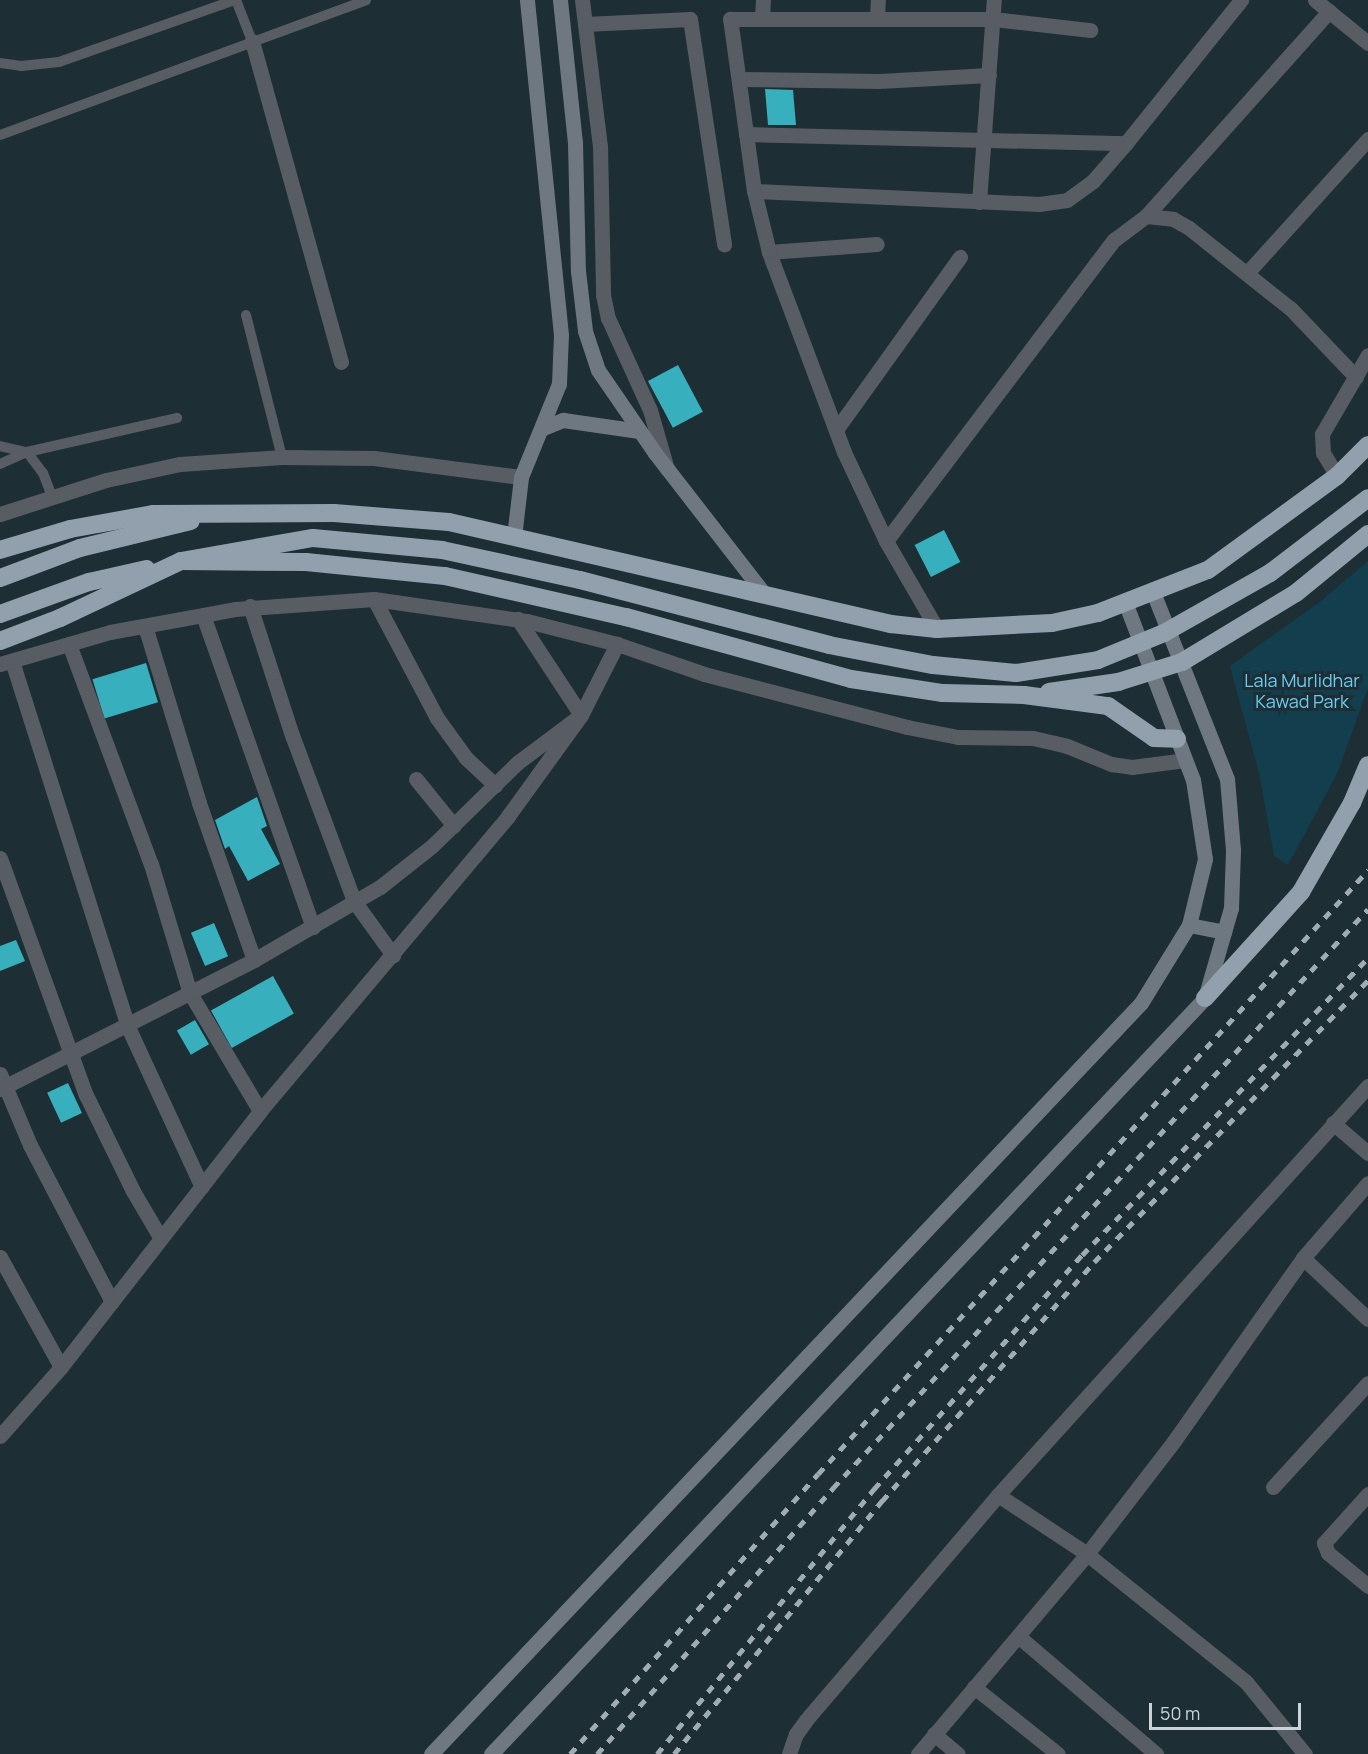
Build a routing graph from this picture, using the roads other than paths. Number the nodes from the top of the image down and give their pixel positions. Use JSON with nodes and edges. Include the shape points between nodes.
{"nodes":[{"id":1,"x":235,"y":0,"type":"edge"},
{"id":2,"x":366,"y":0,"type":"edge"},
{"id":3,"x":527,"y":0,"type":"edge"},
{"id":4,"x":560,"y":0,"type":"edge"},
{"id":5,"x":582,"y":0,"type":"edge"},
{"id":6,"x":763,"y":0,"type":"edge"},
{"id":7,"x":878,"y":0,"type":"edge"},
{"id":8,"x":994,"y":0,"type":"edge"},
{"id":9,"x":1241,"y":0,"type":"edge"},
{"id":10,"x":1321,"y":4,"type":"edge"},
{"id":11,"x":877,"y":17,"type":"junction"},
{"id":12,"x":762,"y":18,"type":"junction"},
{"id":13,"x":993,"y":19,"type":"junction"},
{"id":14,"x":585,"y":24,"type":"junction"},
{"id":15,"x":1090,"y":30,"type":"dead end"},
{"id":16,"x":252,"y":41,"type":"junction"},
{"id":17,"x":1368,"y":43,"type":"edge"},
{"id":18,"x":0,"y":63,"type":"edge"},
{"id":19,"x":989,"y":75,"type":"junction"},
{"id":20,"x":740,"y":80,"type":"junction"},
{"id":21,"x":746,"y":134,"type":"junction"},
{"id":22,"x":0,"y":135,"type":"edge"},
{"id":23,"x":986,"y":139,"type":"junction"},
{"id":24,"x":1368,"y":139,"type":"edge"},
{"id":25,"x":1126,"y":143,"type":"junction"},
{"id":26,"x":754,"y":191,"type":"junction"},
{"id":27,"x":979,"y":202,"type":"junction"},
{"id":28,"x":1146,"y":216,"type":"junction"},
{"id":29,"x":724,"y":244,"type":"dead end"},
{"id":30,"x":877,"y":244,"type":"dead end"},
{"id":31,"x":769,"y":252,"type":"junction"},
{"id":32,"x":960,"y":257,"type":"dead end"},
{"id":33,"x":578,"y":271,"type":"junction"},
{"id":34,"x":556,"y":273,"type":"junction"},
{"id":35,"x":1247,"y":273,"type":"junction"},
{"id":36,"x":246,"y":315,"type":"dead end"},
{"id":37,"x":1368,"y":355,"type":"edge"},
{"id":38,"x":341,"y":362,"type":"dead end"},
{"id":39,"x":1356,"y":377,"type":"junction"},
{"id":40,"x":177,"y":418,"type":"dead end"},
{"id":41,"x":543,"y":428,"type":"junction"},
{"id":42,"x":836,"y":430,"type":"junction"},
{"id":43,"x":639,"y":431,"type":"junction"},
{"id":44,"x":1368,"y":445,"type":"edge"},
{"id":45,"x":0,"y":446,"type":"edge"},
{"id":46,"x":27,"y":452,"type":"junction"},
{"id":47,"x":282,"y":457,"type":"junction"},
{"id":48,"x":0,"y":464,"type":"edge"},
{"id":49,"x":667,"y":469,"type":"junction"},
{"id":50,"x":1337,"y":476,"type":"junction"},
{"id":51,"x":521,"y":477,"type":"junction"},
{"id":52,"x":52,"y":496,"type":"junction"},
{"id":53,"x":1368,"y":498,"type":"edge"},
{"id":54,"x":0,"y":514,"type":"edge"},
{"id":55,"x":216,"y":516,"type":"junction"},
{"id":56,"x":1368,"y":534,"type":"edge"},
{"id":57,"x":514,"y":537,"type":"junction"},
{"id":58,"x":886,"y":541,"type":"junction"},
{"id":59,"x":0,"y":550,"type":"edge"},
{"id":60,"x":181,"y":561,"type":"junction"},
{"id":61,"x":0,"y":578,"type":"edge"},
{"id":62,"x":1152,"y":590,"type":"junction"},
{"id":63,"x":765,"y":595,"type":"junction"},
{"id":64,"x":374,"y":599,"type":"junction"},
{"id":65,"x":1125,"y":602,"type":"junction"},
{"id":66,"x":250,"y":606,"type":"junction"},
{"id":67,"x":0,"y":614,"type":"edge"},
{"id":68,"x":202,"y":615,"type":"junction"},
{"id":69,"x":518,"y":620,"type":"junction"},
{"id":70,"x":145,"y":626,"type":"junction"},
{"id":71,"x":937,"y":629,"type":"junction"},
{"id":72,"x":0,"y":641,"type":"edge"},
{"id":73,"x":69,"y":644,"type":"junction"},
{"id":74,"x":616,"y":644,"type":"junction"},
{"id":75,"x":1182,"y":662,"type":"junction"},
{"id":76,"x":6,"y":663,"type":"edge"},
{"id":77,"x":1153,"y":669,"type":"junction"},
{"id":78,"x":1024,"y":695,"type":"junction"},
{"id":79,"x":581,"y":715,"type":"junction"},
{"id":80,"x":1177,"y":739,"type":"junction"},
{"id":81,"x":1185,"y":760,"type":"junction"},
{"id":82,"x":1368,"y":765,"type":"edge"},
{"id":83,"x":416,"y":779,"type":"dead end"},
{"id":84,"x":495,"y":785,"type":"junction"},
{"id":85,"x":454,"y":826,"type":"junction"},
{"id":86,"x":0,"y":858,"type":"edge"},
{"id":87,"x":354,"y":901,"type":"junction"},
{"id":88,"x":1189,"y":925,"type":"junction"},
{"id":89,"x":313,"y":927,"type":"junction"},
{"id":90,"x":1224,"y":932,"type":"junction"},
{"id":91,"x":393,"y":955,"type":"junction"},
{"id":92,"x":254,"y":960,"type":"junction"},
{"id":93,"x":190,"y":993,"type":"junction"},
{"id":94,"x":1205,"y":998,"type":"junction"},
{"id":95,"x":128,"y":1027,"type":"junction"},
{"id":96,"x":74,"y":1054,"type":"junction"},
{"id":97,"x":2,"y":1084,"type":"edge"},
{"id":98,"x":1368,"y":1086,"type":"edge"},
{"id":99,"x":260,"y":1111,"type":"junction"},
{"id":100,"x":1334,"y":1123,"type":"junction"},
{"id":101,"x":1368,"y":1153,"type":"edge"},
{"id":102,"x":1368,"y":1183,"type":"edge"},
{"id":103,"x":202,"y":1187,"type":"junction"},
{"id":104,"x":160,"y":1237,"type":"junction"},
{"id":105,"x":0,"y":1257,"type":"edge"},
{"id":106,"x":1303,"y":1258,"type":"junction"},
{"id":107,"x":112,"y":1302,"type":"junction"},
{"id":108,"x":1368,"y":1319,"type":"edge"},
{"id":109,"x":61,"y":1367,"type":"junction"},
{"id":110,"x":1368,"y":1383,"type":"edge"},
{"id":111,"x":3,"y":1426,"type":"edge"},
{"id":112,"x":1273,"y":1487,"type":"dead end"},
{"id":113,"x":1368,"y":1494,"type":"edge"},
{"id":114,"x":998,"y":1495,"type":"junction"},
{"id":115,"x":1087,"y":1554,"type":"junction"},
{"id":116,"x":1368,"y":1586,"type":"edge"},
{"id":117,"x":1018,"y":1636,"type":"junction"},
{"id":118,"x":974,"y":1687,"type":"junction"},
{"id":119,"x":934,"y":1734,"type":"junction"},
{"id":120,"x":431,"y":1754,"type":"edge"},
{"id":121,"x":491,"y":1754,"type":"edge"},
{"id":122,"x":789,"y":1754,"type":"edge"},
{"id":123,"x":918,"y":1754,"type":"edge"},
{"id":124,"x":958,"y":1754,"type":"edge"},
{"id":125,"x":1058,"y":1754,"type":"edge"},
{"id":126,"x":1156,"y":1754,"type":"edge"},
{"id":127,"x":1305,"y":1754,"type":"edge"}],
"edges":[{"from":1,"to":16,"type":"lane"},
{"from":1,"to":18,"type":"lane","via":[[58,62],[21,66]]},
{"from":2,"to":16,"type":"lane"},
{"from":3,"to":34,"type":"street"},
{"from":4,"to":33,"type":"street","via":[[575,142]]},
{"from":5,"to":14,"type":"street"},
{"from":6,"to":12,"type":"street"},
{"from":7,"to":11,"type":"street"},
{"from":8,"to":13,"type":"street"},
{"from":9,"to":25,"type":"street"},
{"from":10,"to":17,"type":"street"},
{"from":10,"to":28,"type":"street"},
{"from":11,"to":12,"type":"street"},
{"from":11,"to":13,"type":"street"},
{"from":12,"to":20,"type":"street","via":[[730,19]]},
{"from":13,"to":15,"type":"street"},
{"from":13,"to":19,"type":"street"},
{"from":14,"to":29,"type":"street","via":[[690,20]]},
{"from":14,"to":49,"type":"street","via":[[600,146],[603,295],[608,318],[650,410]]},
{"from":16,"to":22,"type":"lane"},
{"from":16,"to":38,"type":"street"},
{"from":19,"to":20,"type":"street","via":[[879,81]]},
{"from":19,"to":23,"type":"street"},
{"from":20,"to":21,"type":"street"},
{"from":21,"to":23,"type":"street"},
{"from":21,"to":26,"type":"street"},
{"from":23,"to":25,"type":"street"},
{"from":23,"to":27,"type":"street"},
{"from":24,"to":35,"type":"street"},
{"from":25,"to":27,"type":"street","via":[[1093,181],[1067,200],[1039,204]]},
{"from":26,"to":27,"type":"street"},
{"from":26,"to":31,"type":"street"},
{"from":28,"to":35,"type":"street","via":[[1173,219]]},
{"from":28,"to":58,"type":"street","via":[[1114,240]]},
{"from":30,"to":31,"type":"street"},
{"from":31,"to":42,"type":"street"},
{"from":32,"to":42,"type":"street"},
{"from":33,"to":34,"type":"street"},
{"from":33,"to":43,"type":"street","via":[[585,332],[598,370]]},
{"from":34,"to":41,"type":"street","via":[[561,335],[559,384]]},
{"from":35,"to":39,"type":"street","via":[[1299,316]]},
{"from":36,"to":47,"type":"lane"},
{"from":37,"to":39,"type":"street"},
{"from":39,"to":50,"type":"street","via":[[1322,435],[1323,453]]},
{"from":40,"to":46,"type":"lane"},
{"from":41,"to":43,"type":"street","via":[[563,420]]},
{"from":41,"to":51,"type":"street"},
{"from":42,"to":58,"type":"street"},
{"from":43,"to":49,"type":"street"},
{"from":44,"to":50,"type":"highway"},
{"from":45,"to":46,"type":"lane"},
{"from":46,"to":48,"type":"lane"},
{"from":46,"to":52,"type":"lane","via":[[43,472]]},
{"from":47,"to":51,"type":"street","via":[[374,458]]},
{"from":47,"to":52,"type":"street","via":[[180,464]]},
{"from":49,"to":63,"type":"street"},
{"from":50,"to":62,"type":"highway","via":[[1208,570]]},
{"from":51,"to":57,"type":"street"},
{"from":52,"to":54,"type":"street"},
{"from":53,"to":60,"type":"highway","bridge":true,"via":[[1270,573],[1164,633],[1098,660],[1016,673],[933,665],[829,645],[580,580],[442,550],[313,538]]},
{"from":55,"to":57,"type":"highway","via":[[334,513],[449,522]]},
{"from":55,"to":59,"type":"highway","via":[[153,514],[70,529]]},
{"from":55,"to":61,"type":"highway","via":[[80,548]]},
{"from":56,"to":75,"type":"highway","via":[[1296,593]]},
{"from":57,"to":63,"type":"highway"},
{"from":58,"to":71,"type":"street"},
{"from":60,"to":67,"type":"highway","via":[[90,582]]},
{"from":60,"to":72,"type":"highway","via":[[60,618]]},
{"from":60,"to":78,"type":"highway","via":[[306,562],[445,576],[626,617],[851,679],[944,693]]},
{"from":62,"to":65,"type":"highway"},
{"from":62,"to":75,"type":"street"},
{"from":63,"to":71,"type":"highway","via":[[891,624]]},
{"from":64,"to":66,"type":"street"},
{"from":64,"to":69,"type":"street"},
{"from":64,"to":84,"type":"street","via":[[442,726],[466,758]]},
{"from":65,"to":71,"type":"highway","via":[[1052,623]]},
{"from":65,"to":77,"type":"street"},
{"from":66,"to":68,"type":"street"},
{"from":66,"to":87,"type":"street","via":[[291,735]]},
{"from":68,"to":70,"type":"street"},
{"from":68,"to":89,"type":"street"},
{"from":69,"to":74,"type":"street"},
{"from":69,"to":79,"type":"street"},
{"from":70,"to":73,"type":"street"},
{"from":70,"to":92,"type":"street","via":[[199,803]]},
{"from":73,"to":76,"type":"street"},
{"from":73,"to":93,"type":"street","via":[[151,864]]},
{"from":74,"to":79,"type":"street"},
{"from":74,"to":81,"type":"street","via":[[704,674],[907,727],[957,737],[1033,738],[1111,764],[1132,767]]},
{"from":75,"to":77,"type":"highway"},
{"from":75,"to":90,"type":"street","via":[[1227,779],[1233,850],[1231,908]]},
{"from":76,"to":95,"type":"street"},
{"from":77,"to":78,"type":"highway","via":[[1118,682]]},
{"from":77,"to":80,"type":"street"},
{"from":78,"to":80,"type":"highway","via":[[1108,706],[1154,738]]},
{"from":79,"to":84,"type":"street","via":[[531,750]]},
{"from":79,"to":91,"type":"street","via":[[508,816]]},
{"from":80,"to":81,"type":"street"},
{"from":81,"to":88,"type":"street","via":[[1193,780],[1205,859]]},
{"from":82,"to":94,"type":"highway","via":[[1352,803],[1301,892]]},
{"from":83,"to":85,"type":"street"},
{"from":84,"to":85,"type":"street"},
{"from":85,"to":87,"type":"street","via":[[401,872]]},
{"from":86,"to":96,"type":"street"},
{"from":87,"to":89,"type":"street"},
{"from":87,"to":91,"type":"street"},
{"from":88,"to":90,"type":"street"},
{"from":88,"to":120,"type":"street","via":[[1141,1003]]},
{"from":89,"to":92,"type":"street"},
{"from":90,"to":94,"type":"street"},
{"from":91,"to":99,"type":"street"},
{"from":92,"to":93,"type":"street"},
{"from":93,"to":95,"type":"street"},
{"from":93,"to":99,"type":"street"},
{"from":94,"to":121,"type":"street"},
{"from":95,"to":96,"type":"street"},
{"from":95,"to":103,"type":"street"},
{"from":96,"to":97,"type":"street"},
{"from":96,"to":104,"type":"street","via":[[105,1138]]},
{"from":97,"to":107,"type":"street","via":[[77,1240]]},
{"from":98,"to":100,"type":"street"},
{"from":99,"to":103,"type":"street"},
{"from":100,"to":101,"type":"street"},
{"from":100,"to":114,"type":"street"},
{"from":102,"to":106,"type":"street"},
{"from":103,"to":104,"type":"street"},
{"from":104,"to":107,"type":"street"},
{"from":105,"to":109,"type":"street"},
{"from":106,"to":108,"type":"street"},
{"from":106,"to":115,"type":"street","via":[[1174,1441]]},
{"from":107,"to":109,"type":"street"},
{"from":109,"to":111,"type":"street"},
{"from":110,"to":112,"type":"street"},
{"from":113,"to":116,"type":"street","via":[[1324,1543],[1328,1552]]},
{"from":114,"to":115,"type":"street"},
{"from":114,"to":122,"type":"street","via":[[806,1720]]},
{"from":115,"to":117,"type":"street"},
{"from":115,"to":127,"type":"street","via":[[1246,1682]]},
{"from":117,"to":118,"type":"street"},
{"from":117,"to":126,"type":"street"},
{"from":118,"to":119,"type":"street"},
{"from":118,"to":125,"type":"street"},
{"from":119,"to":123,"type":"street"},
{"from":119,"to":124,"type":"street"}]}
